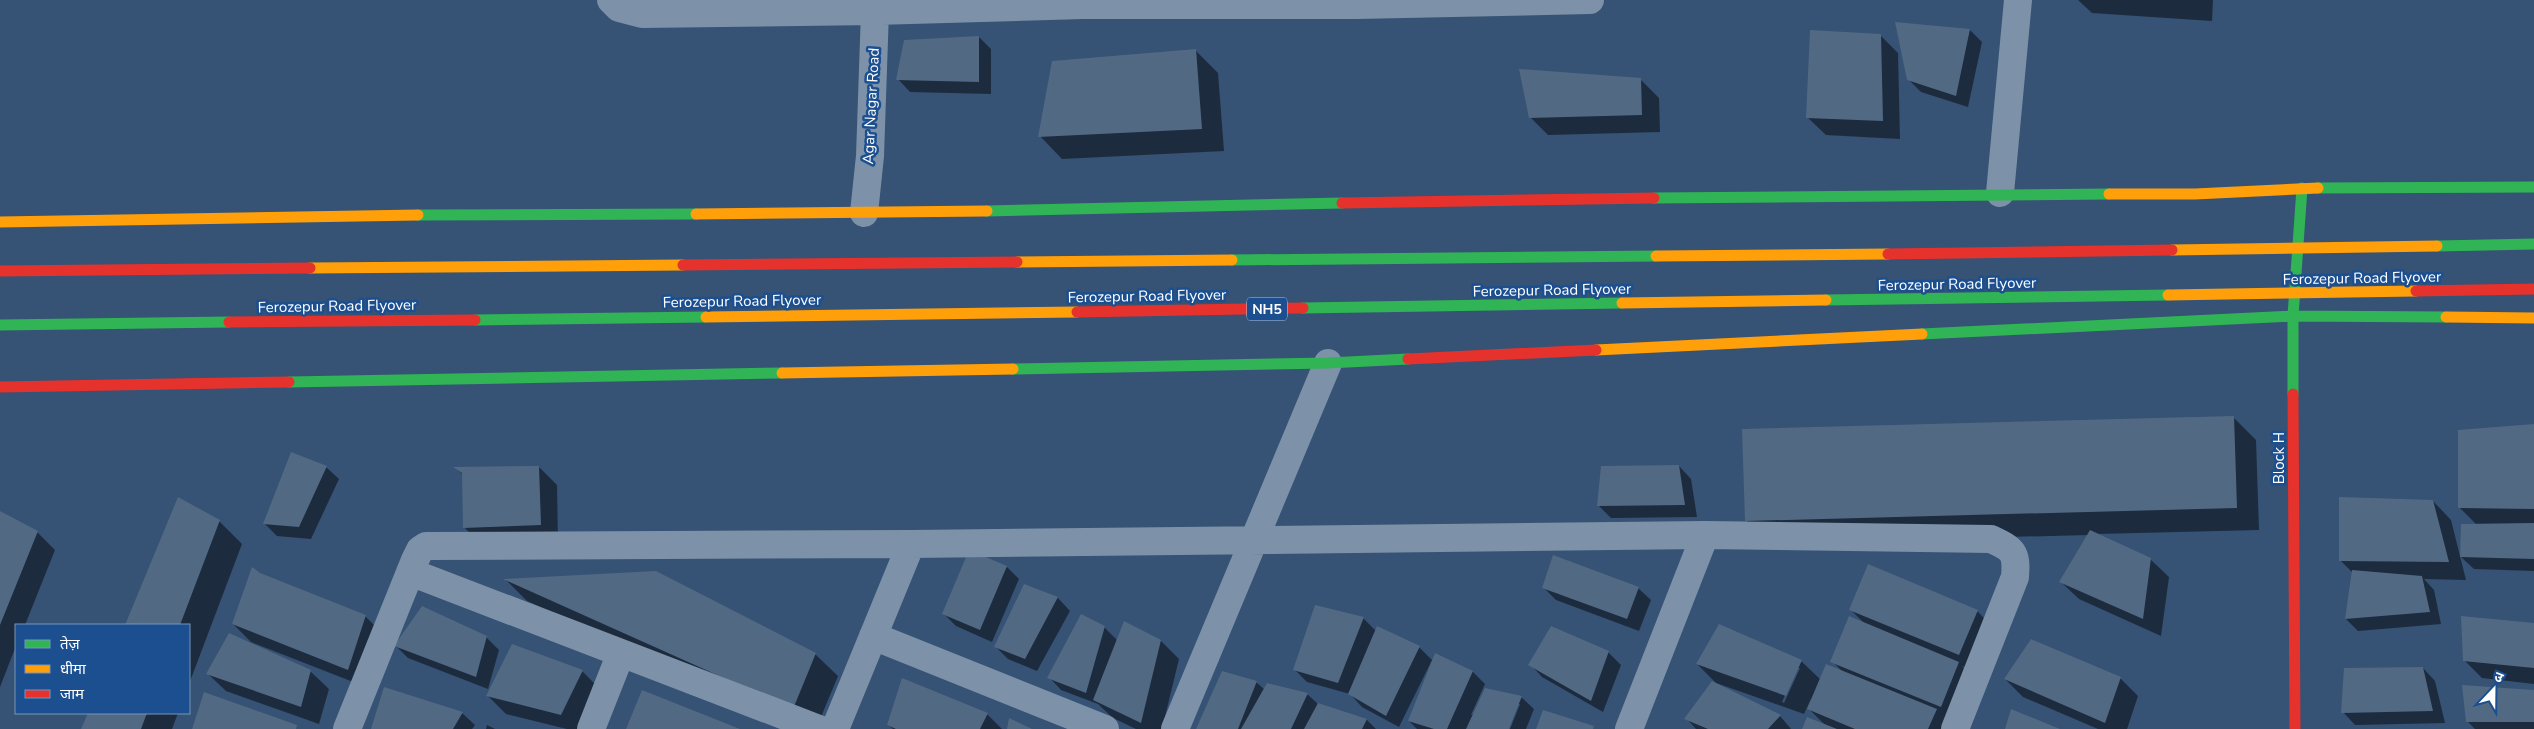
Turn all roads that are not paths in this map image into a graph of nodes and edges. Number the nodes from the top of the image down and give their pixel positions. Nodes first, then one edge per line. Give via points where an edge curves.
1 (612, 0) edge
2 (1590, 0) edge
3 (2018, 0) edge
4 (1083, 2) edge
5 (1357, 3) edge
6 (877, 6) edge
7 (2302, 188) junction
8 (2534, 188) edge
9 (2000, 193) junction
10 (864, 213) junction
11 (0, 222) edge
12 (2534, 244) edge
13 (0, 271) edge
14 (2534, 289) edge
15 (2293, 316) junction
16 (2534, 318) edge
17 (0, 325) edge
18 (1328, 363) junction
19 (0, 387) edge
20 (1705, 535) junction
21 (1253, 541) junction
22 (910, 544) junction
23 (410, 572) junction
24 (873, 636) junction
25 (621, 653) junction
26 (347, 729) edge
27 (591, 729) edge
28 (819, 729) edge
29 (835, 729) edge
30 (1105, 729) edge
31 (1175, 729) edge
32 (1629, 729) edge
33 (1955, 729) edge
34 (2295, 729) edge

1 - 6 street via 619,8 642,14
2 - 5 street
3 - 9 street
4 - 5 street
4 - 6 street
6 - 10 street, Agar Nagar Road
7 - 8 main road
7 - 9 main road via 2195,194
7 - 15 main road, Block H
9 - 10 main road
10 - 11 main road via 367,215
12 - 13 main road, Ferozepur Road Flyover via 1988,254
14 - 17 main road, Ferozepur Road Flyover / NH5
15 - 16 main road
15 - 18 main road
15 - 34 main road, Block H
18 - 19 main road
18 - 21 street
20 - 21 street
20 - 32 street
20 - 33 street via 1991,539 2010,548 2016,560 2015,577
21 - 22 street
21 - 31 street
22 - 23 street via 426,546 420,550
22 - 24 street
23 - 25 street
23 - 26 street
24 - 29 street
24 - 30 street
25 - 27 street
25 - 28 street

